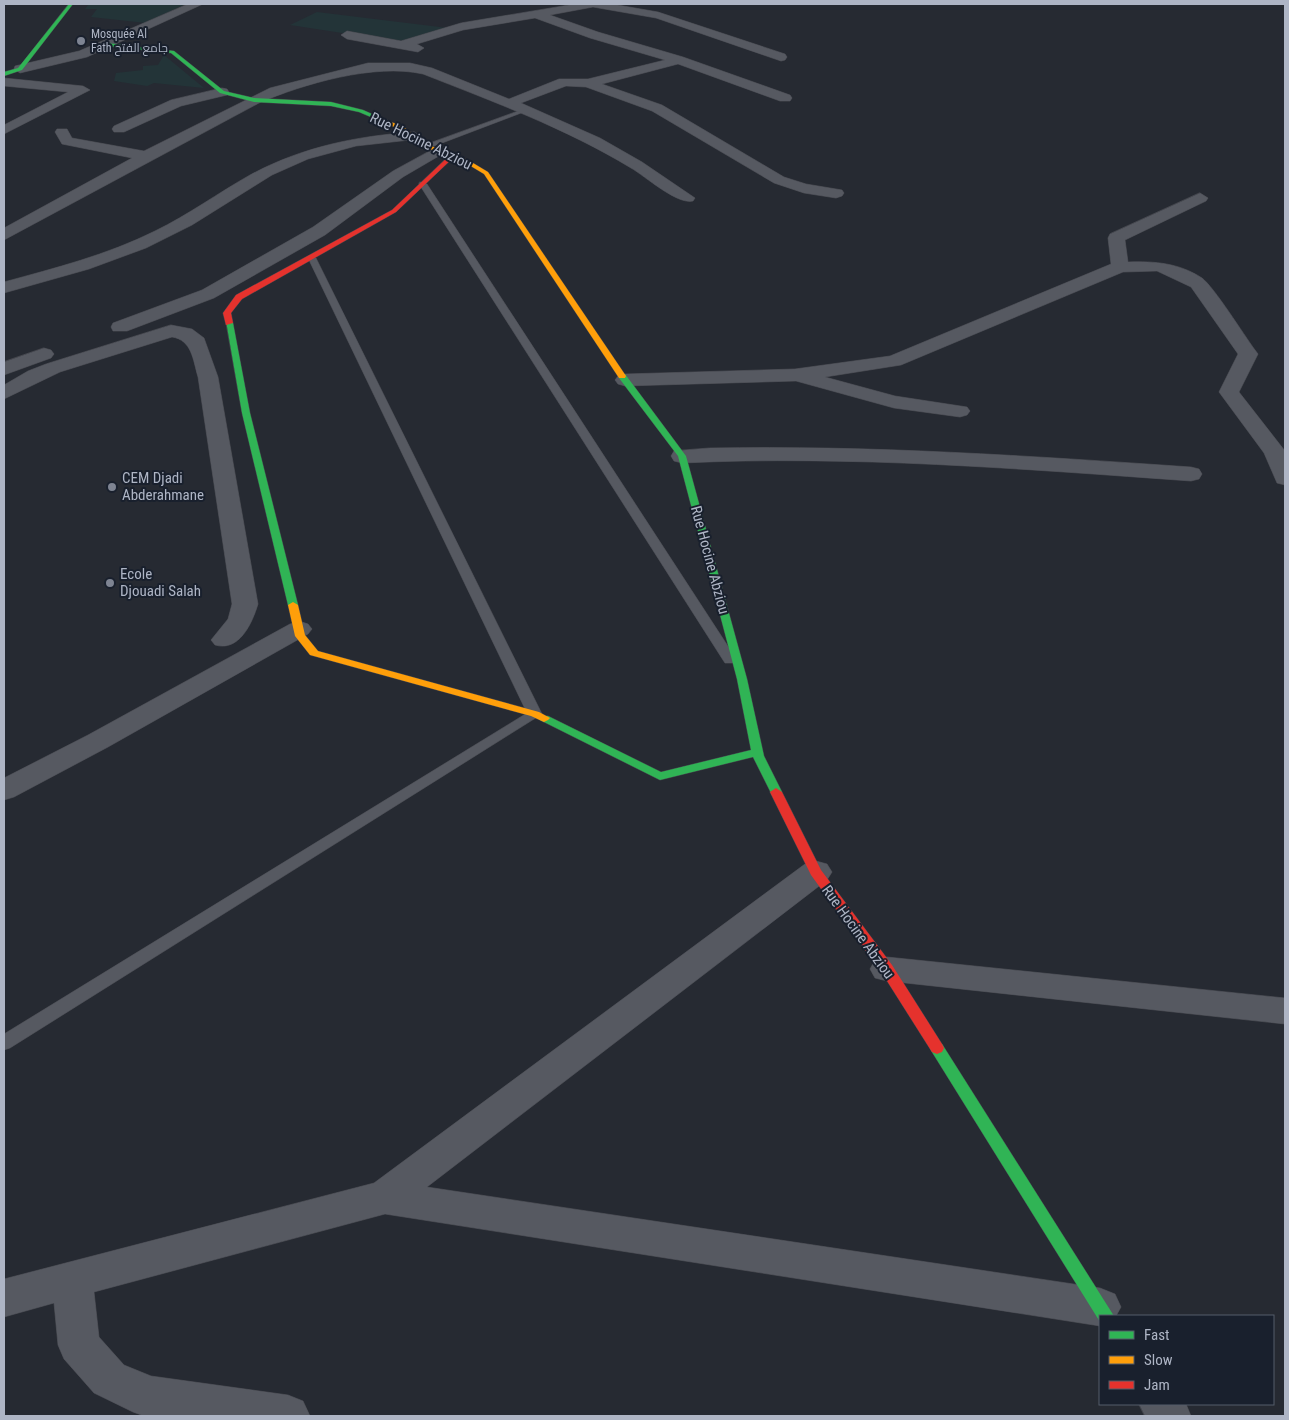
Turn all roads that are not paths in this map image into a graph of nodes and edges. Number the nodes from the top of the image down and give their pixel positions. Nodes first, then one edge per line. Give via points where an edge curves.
1 (71, 4) edge
2 (197, 4) edge
3 (586, 4) edge
4 (534, 13) junction
5 (715, 34) junction
6 (347, 36) dead end
7 (696, 39) dead end
8 (677, 44) dead end
9 (107, 45) junction
10 (401, 45) junction
11 (648, 50) junction
12 (781, 57) dead end
13 (679, 60) junction
14 (410, 66) junction
15 (20, 69) junction
16 (4, 74) edge
17 (4, 82) edge
18 (588, 83) junction
19 (222, 92) junction
20 (785, 98) dead end
21 (254, 100) junction
22 (508, 104) junction
23 (526, 110) junction
24 (4, 130) edge
25 (119, 130) dead end
26 (62, 132) dead end
27 (433, 147) junction
28 (146, 156) junction
29 (423, 184) junction
30 (836, 193) dead end
31 (687, 198) dead end
32 (1200, 198) dead end
33 (4, 235) edge
34 (312, 258) junction
35 (1120, 267) junction
36 (4, 288) edge
37 (105, 332) dead end
38 (70, 345) dead end
39 (795, 375) junction
40 (625, 380) junction
41 (7, 382) edge
42 (960, 411) dead end
43 (682, 456) junction
44 (1191, 474) dead end
45 (1285, 478) edge
46 (299, 629) junction
47 (224, 640) dead end
48 (742, 679) junction
49 (535, 714) junction
50 (757, 752) junction
51 (4, 790) edge
52 (816, 872) junction
53 (887, 969) junction
54 (1285, 1011) edge
55 (4, 1044) edge
56 (385, 1196) junction
57 (72, 1281) junction
58 (4, 1298) edge
59 (1103, 1311) edge
60 (288, 1416) edge

1 - 15 street
2 - 9 street
3 - 4 street
3 - 5 street via 658,15
4 - 10 street via 454,29
4 - 11 street
5 - 7 street
5 - 12 street
6 - 10 street
8 - 11 street
9 - 15 street
9 - 19 street, Rue Hocine Abziou via 172,52
10 - 14 street via 431,53
11 - 13 street
13 - 18 street
13 - 20 street
14 - 21 street via 363,68 288,87
14 - 22 street
15 - 16 street
17 - 24 street via 83,90
18 - 22 street via 564,82
18 - 30 street via 657,108 779,180
19 - 21 street, Rue Hocine Abziou
19 - 25 street via 176,103
21 - 27 street, Rue Hocine Abziou via 331,104 361,111 403,128
21 - 28 street
22 - 23 street
23 - 27 lane
23 - 31 street via 595,141
26 - 28 street via 67,140 85,146
27 - 29 street
27 - 36 street via 357,140 310,153 267,171 160,235 94,261
27 - 37 street via 319,231 208,294
27 - 40 street, Rue Hocine Abziou via 486,174
28 - 33 street
29 - 34 street via 394,211
29 - 48 lane
32 - 35 street via 1116,238
34 - 46 street via 239,297 227,313 246,413
34 - 49 lane
35 - 39 street via 894,360
35 - 45 street via 1157,266 1197,283 1248,354 1229,392 1275,452
38 - 41 street
39 - 40 street
39 - 42 street via 894,402
40 - 43 street, Rue Hocine Abziou
41 - 47 street via 171,331 185,333 197,342 208,377 245,604 240,620
43 - 44 street via 742,453 1014,461
43 - 48 street, Rue Hocine Abziou
46 - 49 street via 300,636 314,653
46 - 51 street
48 - 50 street, Rue Hocine Abziou
49 - 50 street via 660,776
49 - 55 lane
50 - 52 street, Rue Hocine Abziou
52 - 53 street, Rue Hocine Abziou
52 - 56 street
53 - 54 street
53 - 59 street, Rue Hocine Abziou
56 - 57 street
56 - 59 street
57 - 58 street
57 - 60 street via 78,1345 109,1379 148,1397

